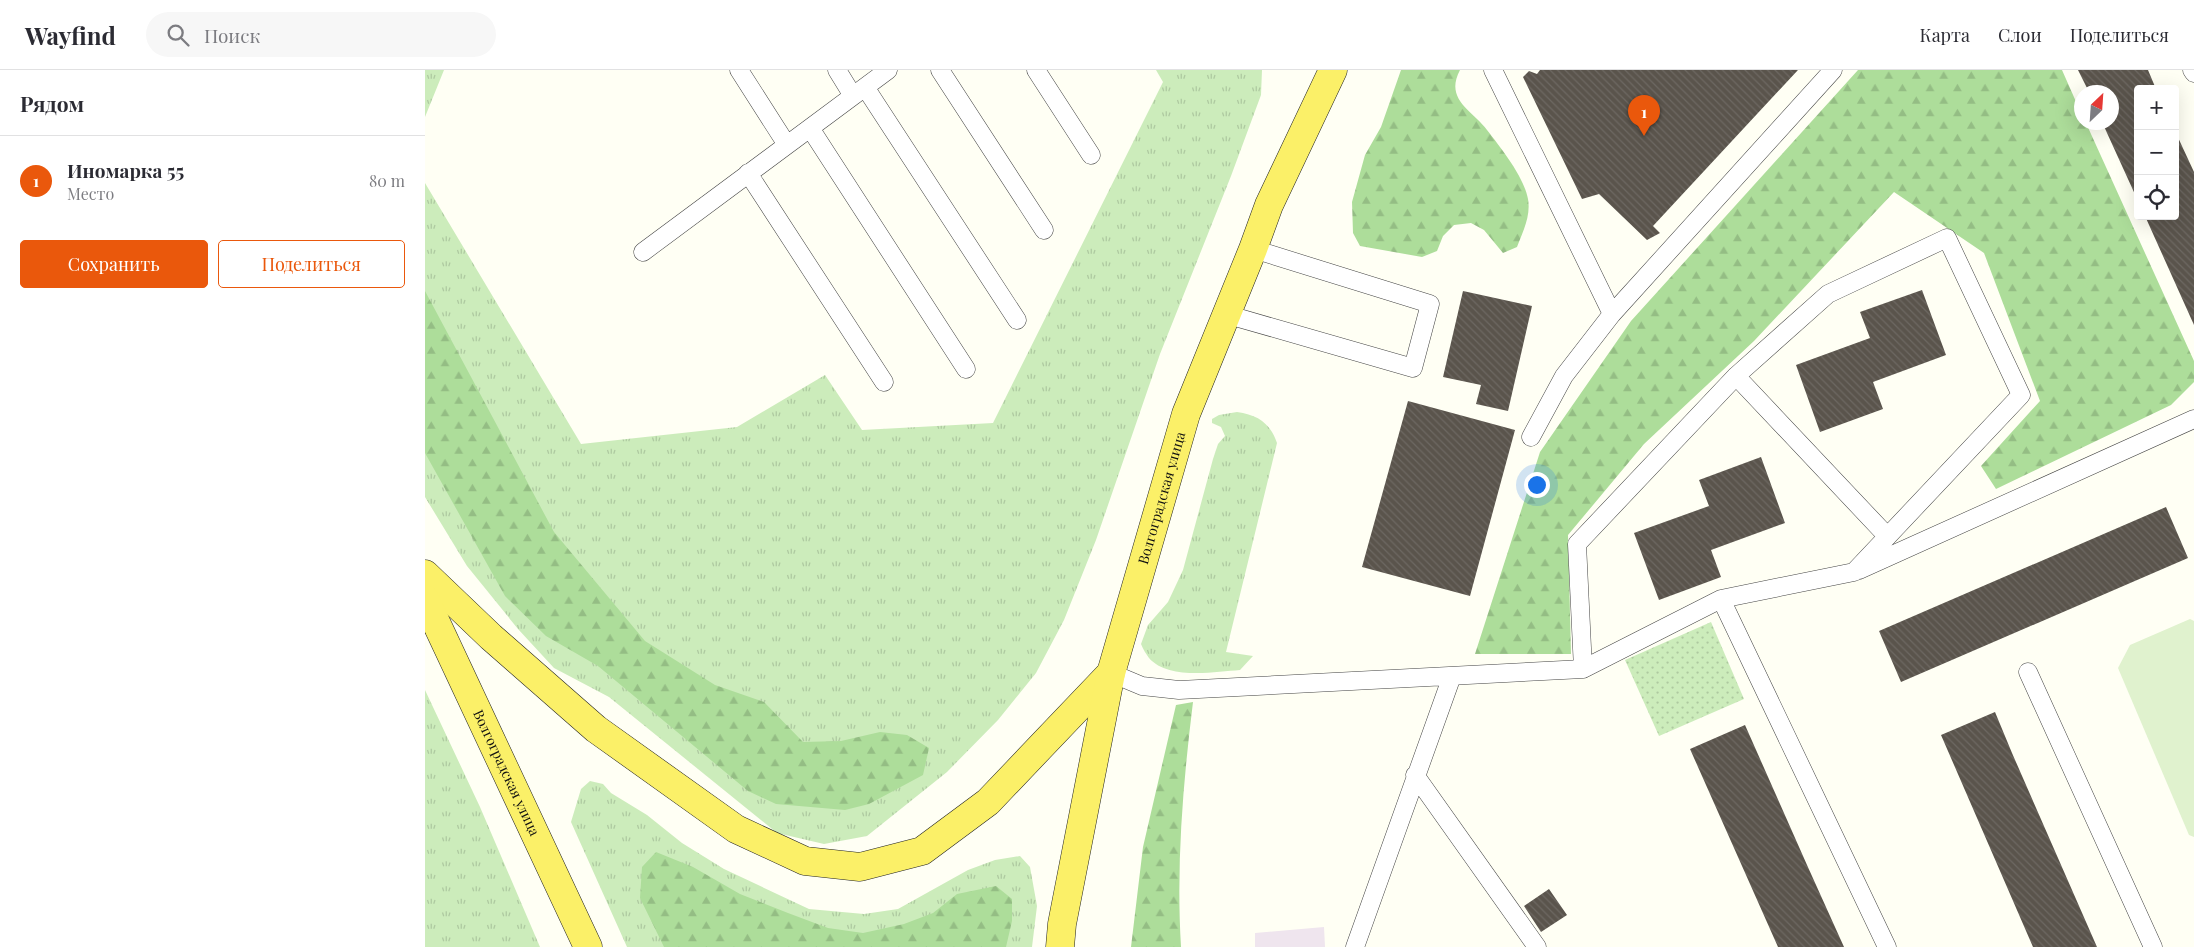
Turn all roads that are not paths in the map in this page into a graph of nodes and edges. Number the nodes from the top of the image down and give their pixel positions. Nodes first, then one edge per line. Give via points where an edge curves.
1 (739, 70) edge
2 (837, 70) edge
3 (888, 70) edge
4 (940, 70) edge
5 (1036, 70) edge
6 (1333, 70) edge
7 (1493, 70) edge
8 (1833, 70) edge
9 (859, 91) junction
10 (810, 128) junction
11 (787, 145) junction
12 (1091, 155) dead end
13 (748, 173) junction
14 (1044, 230) dead end
15 (1253, 249) junction
16 (643, 252) dead end
17 (1225, 314) junction
18 (1612, 314) junction
19 (1017, 320) dead end
20 (966, 369) dead end
21 (1736, 376) junction
22 (884, 382) dead end
23 (2194, 419) edge
24 (1531, 437) dead end
25 (1887, 536) junction
26 (1854, 572) junction
27 (425, 574) edge
28 (425, 599) edge
29 (1721, 599) junction
30 (1583, 669) junction
31 (2027, 672) dead end
32 (1111, 673) junction
33 (1452, 676) junction
34 (1415, 775) junction
35 (588, 947) edge
36 (1060, 947) edge
37 (1355, 947) edge
38 (1537, 947) edge
39 (1887, 947) edge
40 (2153, 947) edge

1 - 11 lane
2 - 9 lane
3 - 9 lane
4 - 14 lane
5 - 12 lane
6 - 15 main road, Волгоградская улица via 1269,205
7 - 18 lane
8 - 18 lane
9 - 10 lane
9 - 19 lane
10 - 11 lane
10 - 20 lane
11 - 13 lane
13 - 16 lane
13 - 22 lane
15 - 17 main road, Волгоградская улица
15 - 17 lane via 1430,304 1413,368
17 - 32 main road, Волгоградская улица via 1186,414
18 - 24 lane via 1564,376
21 - 25 lane
21 - 25 lane via 1828,294 1947,238 2021,396
21 - 30 lane via 1577,544
23 - 26 lane
25 - 26 lane
26 - 29 lane
27 - 32 main road via 596,729 736,829 805,861 860,867 922,850 988,802
28 - 35 main road, Волгоградская улица
29 - 30 lane
29 - 39 lane
30 - 33 lane
31 - 40 lane
32 - 33 lane via 1142,686 1179,690
32 - 36 main road, Волгоградская улица
33 - 34 lane
34 - 37 lane
34 - 38 lane

